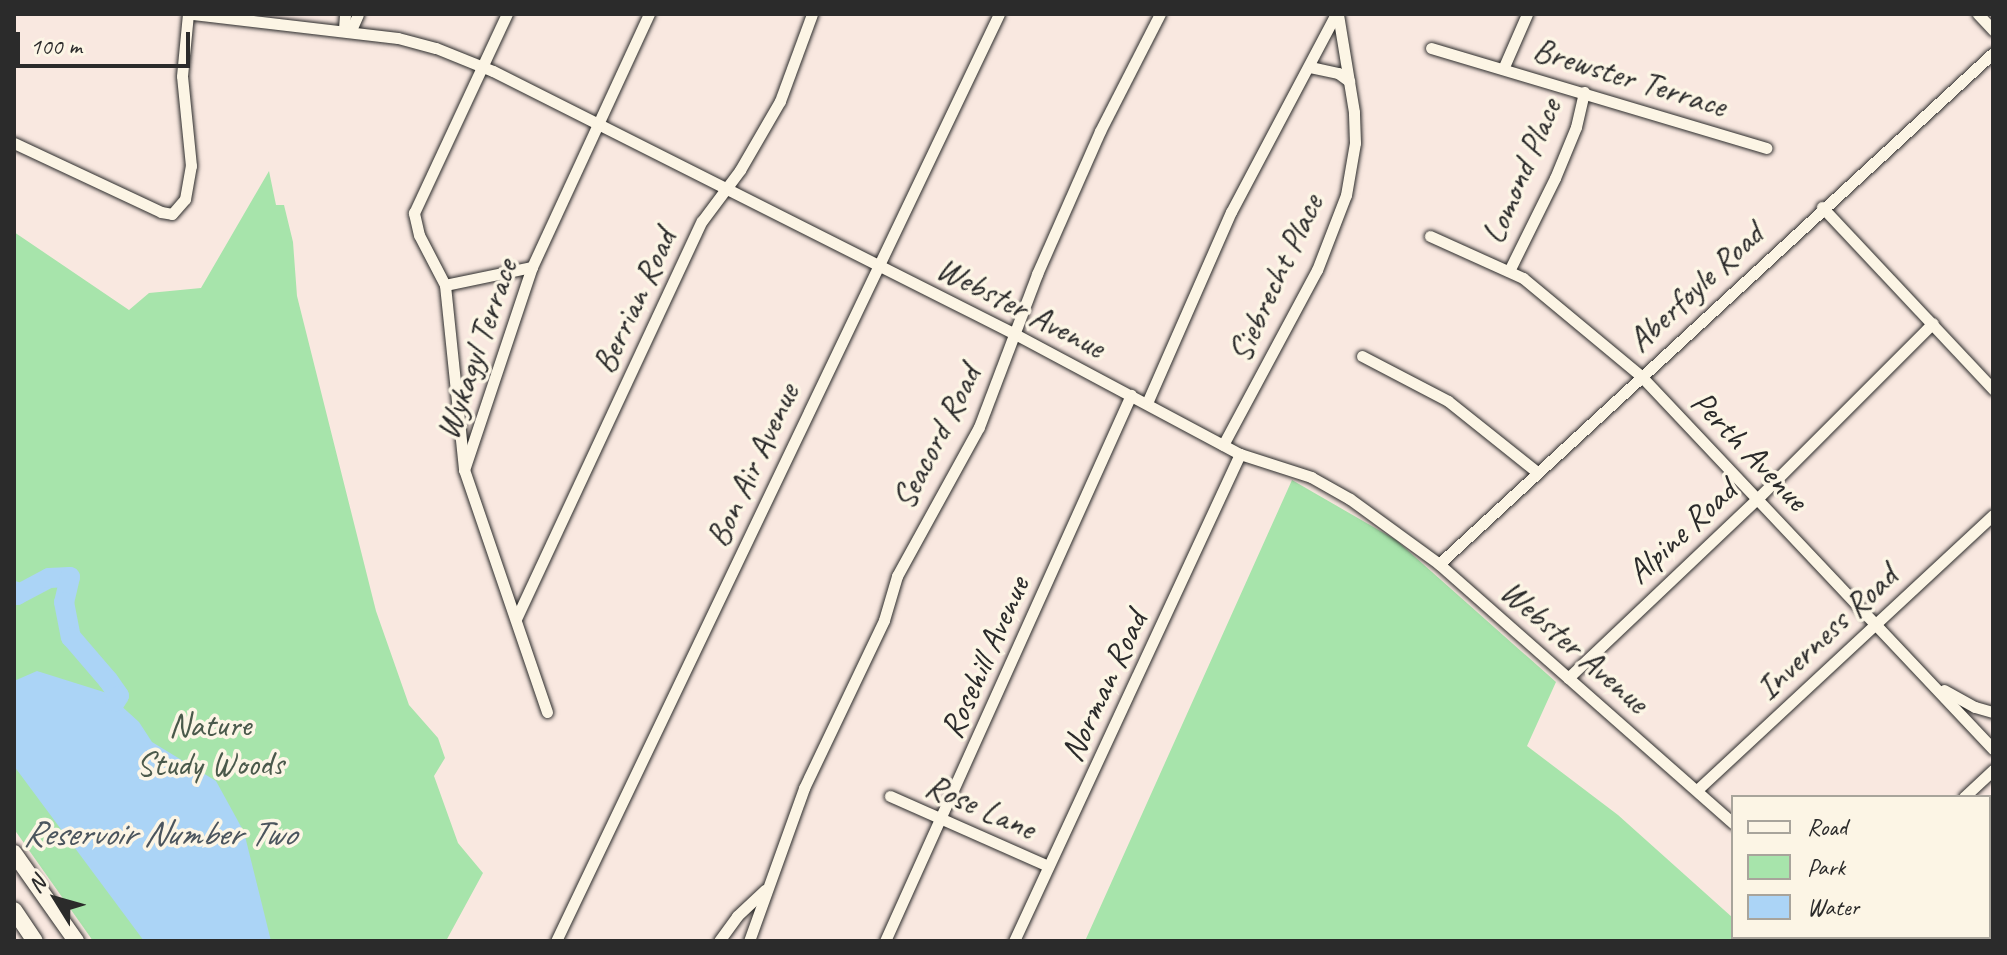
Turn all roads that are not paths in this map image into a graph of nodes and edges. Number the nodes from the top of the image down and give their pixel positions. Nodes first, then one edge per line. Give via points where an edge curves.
1 (190, 14) edge
2 (345, 14) edge
3 (358, 14) edge
4 (507, 14) edge
5 (649, 14) edge
6 (812, 14) edge
7 (999, 14) edge
8 (1160, 14) edge
9 (1337, 14) edge
10 (1527, 14) edge
11 (1978, 14) edge
12 (348, 30) junction
13 (1993, 30) edge
14 (1431, 48) dead end
15 (1993, 53) edge
16 (483, 67) junction
17 (1310, 67) junction
18 (1503, 69) junction
19 (1349, 81) junction
20 (1584, 92) junction
21 (598, 125) junction
22 (14, 143) edge
23 (1766, 148) dead end
24 (725, 190) junction
25 (1822, 207) junction
26 (1430, 236) dead end
27 (879, 266) junction
28 (532, 267) junction
29 (1509, 271) junction
30 (445, 285) junction
31 (1933, 323) junction
32 (1015, 334) junction
33 (1362, 356) dead end
34 (1641, 376) junction
35 (1993, 389) edge
36 (1131, 395) junction
37 (1147, 403) junction
38 (1223, 445) junction
39 (1240, 454) junction
40 (464, 470) junction
41 (1537, 472) junction
42 (1758, 498) junction
43 (1993, 515) edge
44 (1439, 564) junction
45 (516, 619) junction
46 (1877, 624) junction
47 (1919, 669) junction
48 (1568, 678) junction
49 (547, 712) dead end
50 (1993, 712) edge
51 (1993, 749) edge
52 (1993, 770) edge
53 (1697, 790) junction
54 (1966, 795) edge
55 (890, 796) dead end
56 (941, 818) junction
57 (1731, 821) edge
58 (14, 853) edge
59 (1048, 866) junction
60 (768, 887) junction
61 (14, 910) edge
62 (35, 941) edge
63 (76, 941) edge
64 (556, 941) edge
65 (719, 941) edge
66 (749, 941) edge
67 (885, 941) edge
68 (1014, 941) edge

1 - 12 street, Webster Avenue
1 - 22 street via 182,76 191,166 185,199 172,214
2 - 12 street
3 - 12 street
4 - 16 street
5 - 21 street, Wykagyl Terrace
6 - 24 street, Berrian Road via 780,101
7 - 27 street, Bon Air Avenue
8 - 32 street, Seacord Road via 1100,131
9 - 17 street
9 - 19 street, Siebrecht Place
10 - 18 street
11 - 13 street
12 - 16 street, Webster Avenue via 436,48
14 - 18 street, Brewster Terrace
15 - 25 street, Aberfoyle Road
16 - 21 street, Webster Avenue
16 - 30 street via 414,213 419,235
17 - 19 street
17 - 37 street via 1231,212
18 - 20 street, Brewster Terrace
19 - 38 street, Siebrecht Place via 1355,143 1346,195 1317,270
20 - 23 street, Brewster Terrace
20 - 29 street, Lomond Place via 1555,178
21 - 24 street, Webster Avenue
21 - 28 street, Wykagyl Terrace
24 - 27 street, Webster Avenue
24 - 45 street, Berrian Road via 702,221
25 - 31 street
25 - 34 street, Aberfoyle Road
26 - 29 street, Perth Avenue
27 - 32 street, Webster Avenue
27 - 64 street, Bon Air Avenue
28 - 30 street
28 - 40 street, Wykagyl Terrace
29 - 34 street, Perth Avenue via 1569,313
30 - 40 street
31 - 35 street
31 - 42 street, Alpine Road
32 - 36 street, Webster Avenue
32 - 60 street, Seacord Road via 979,427 897,576 884,620 804,788
33 - 41 street via 1448,401
34 - 41 street, Aberfoyle Road
34 - 42 street, Perth Avenue
36 - 37 street, Webster Avenue
36 - 56 street, Rosehill Avenue
37 - 38 street, Webster Avenue
38 - 39 street, Webster Avenue
39 - 44 street, Webster Avenue via 1311,477
39 - 59 street, Norman Road
40 - 45 street, Wykagyl Terrace
41 - 44 street, Aberfoyle Road
42 - 46 street, Perth Avenue
42 - 48 street, Alpine Road
43 - 46 street, Inverness Road
44 - 48 street, Webster Avenue
45 - 49 street, Wykagyl Terrace
46 - 47 street, Perth Avenue
46 - 53 street, Inverness Road
47 - 50 street via 1953,696
47 - 51 street, Perth Avenue
48 - 53 street, Webster Avenue
52 - 54 street
53 - 57 street, Webster Avenue
55 - 56 street, Rose Lane
56 - 59 street, Rose Lane
56 - 67 street, Rosehill Avenue
58 - 63 highway
59 - 68 street, Norman Road
60 - 65 street, Seacord Road
60 - 66 street, Seacord Road
61 - 62 highway

